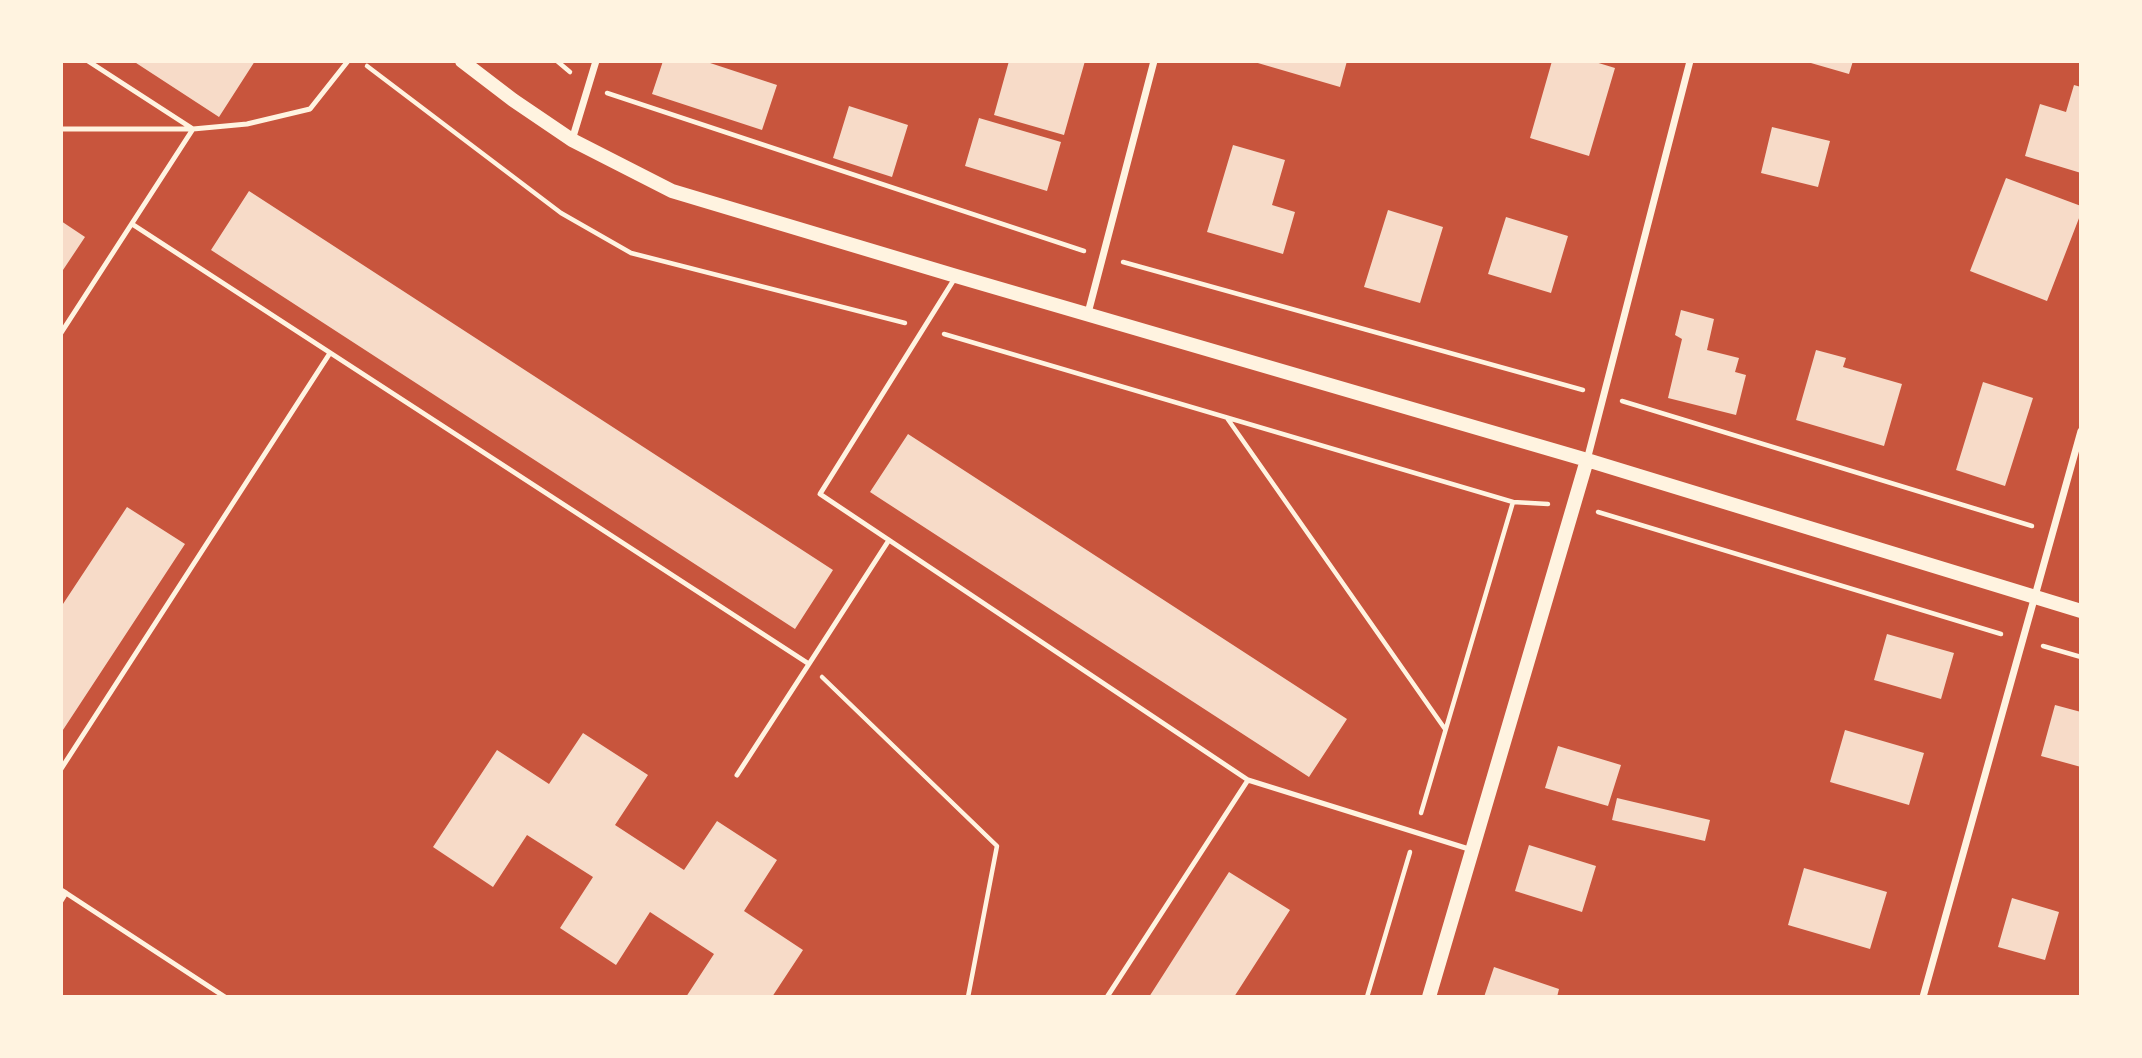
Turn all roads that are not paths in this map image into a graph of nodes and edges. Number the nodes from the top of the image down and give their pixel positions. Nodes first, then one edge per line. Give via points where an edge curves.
1 (88, 61) edge
2 (348, 61) edge
3 (462, 61) edge
4 (596, 61) edge
5 (1154, 61) edge
6 (1690, 61) edge
7 (61, 129) edge
8 (193, 129) junction
9 (572, 140) junction
10 (132, 224) junction
11 (956, 276) junction
12 (1088, 313) junction
13 (61, 333) edge
14 (330, 353) junction
15 (2081, 431) edge
16 (1587, 460) junction
17 (889, 540) junction
18 (2034, 597) junction
19 (2081, 611) edge
20 (809, 664) junction
21 (61, 769) edge
22 (737, 775) dead end
23 (1248, 780) junction
24 (1472, 850) junction
25 (64, 892) edge
26 (61, 901) edge
27 (225, 997) edge
28 (1107, 997) edge
29 (1429, 997) edge
30 (1923, 997) edge

1 - 8 lane
2 - 8 lane via 310,109 247,124
3 - 9 main road
4 - 9 street
5 - 12 street
6 - 16 street
7 - 8 lane
8 - 10 lane
9 - 11 main road via 672,191
10 - 13 lane
10 - 14 lane
11 - 12 main road
11 - 17 lane via 820,494
12 - 16 main road
14 - 20 lane
14 - 21 lane
15 - 18 street
16 - 18 main road
16 - 24 main road
17 - 20 lane
17 - 23 lane
18 - 19 main road
18 - 30 street
20 - 22 lane
23 - 24 lane
23 - 28 lane
24 - 29 main road
25 - 26 lane
25 - 27 lane

